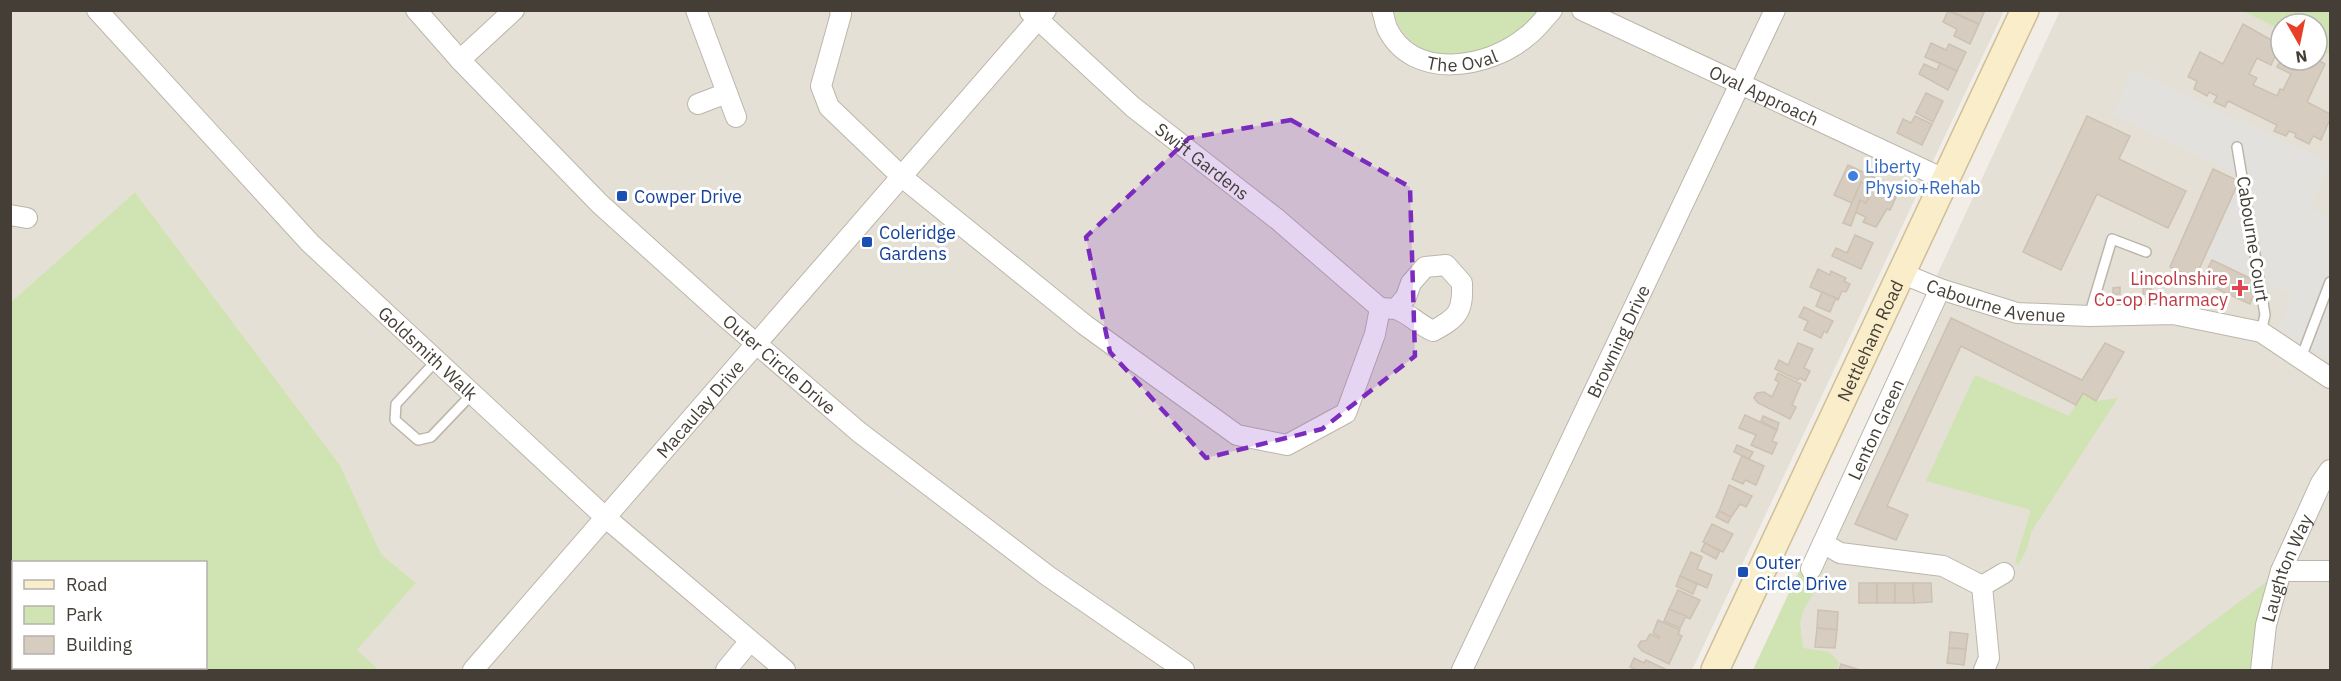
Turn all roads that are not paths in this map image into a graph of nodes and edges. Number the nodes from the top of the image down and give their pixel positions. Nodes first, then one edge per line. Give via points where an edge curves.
1 (97, 10) edge
2 (416, 10) edge
3 (514, 10) edge
4 (696, 10) edge
5 (840, 10) edge
6 (1382, 10) edge
7 (1552, 10) edge
8 (1582, 10) edge
9 (1775, 10) edge
10 (2025, 10) edge
11 (1037, 14) edge
12 (460, 60) junction
13 (1741, 84) junction
14 (727, 93) junction
15 (698, 104) dead end
16 (736, 117) dead end
17 (2237, 147) dead end
18 (902, 177) junction
19 (1946, 180) junction
20 (2146, 252) dead end
21 (1901, 273) junction
22 (2331, 282) edge
23 (1940, 290) junction
24 (2089, 316) junction
25 (2261, 332) junction
26 (757, 345) junction
27 (2301, 358) junction
28 (436, 361) junction
29 (2331, 378) edge
30 (472, 394) junction
31 (2331, 470) edge
32 (605, 517) junction
33 (1823, 543) junction
34 (1811, 569) dead end
35 (2281, 571) junction
36 (2331, 571) edge
37 (2004, 573) dead end
38 (1982, 586) junction
39 (750, 641) junction
40 (473, 670) edge
41 (726, 670) edge
42 (785, 670) edge
43 (1184, 670) edge
44 (1462, 670) edge
45 (1715, 670) edge
46 (1984, 670) edge
47 (2261, 670) edge

1 - 28 street, Goldsmith Walk via 310,243
2 - 12 street, Outer Circle Drive
3 - 12 street
4 - 14 street
5 - 18 street via 821,86 829,107
6 - 7 street, The Oval via 1388,30 1414,56 1432,64 1461,66 1493,57 1526,38
8 - 13 street, Oval Approach
9 - 13 street, Browning Drive
10 - 19 main road, Nettleham Road
11 - 18 street, Macaulay Drive
11 - 18 street, Swift Gardens via 1133,106 1388,309 1346,413 1287,445 1237,435 1085,325
12 - 26 street, Outer Circle Drive via 600,204
13 - 19 street, Oval Approach
13 - 44 street, Browning Drive
14 - 15 street
14 - 16 street
17 - 25 lane, Cabourne Court via 2265,315
18 - 26 street, Macaulay Drive
19 - 21 main road, Nettleham Road
20 - 24 lane via 2112,239
21 - 23 street, Cabourne Avenue
21 - 45 main road, Nettleham Road
22 - 27 lane
23 - 24 street, Cabourne Avenue via 2017,313
23 - 33 street, Lenton Green
24 - 25 street, Cabourne Avenue via 2173,314
25 - 27 street, Cabourne Avenue
26 - 32 street, Macaulay Drive
26 - 43 street, Outer Circle Drive via 868,439 1048,576
27 - 29 street, Cabourne Avenue
28 - 30 street, Goldsmith Walk
28 - 30 lane via 396,404 395,420 418,440 431,437
30 - 32 street, Goldsmith Walk
31 - 35 street, Laughton Way via 2321,483
32 - 39 street, Goldsmith Walk
32 - 40 street, Macaulay Drive
33 - 34 street, Lenton Green
33 - 38 street via 1840,553 1943,566
35 - 36 street
35 - 47 street, Laughton Way via 2266,625
37 - 38 street
38 - 46 street via 1989,658
39 - 41 street
39 - 42 street, Goldsmith Walk

